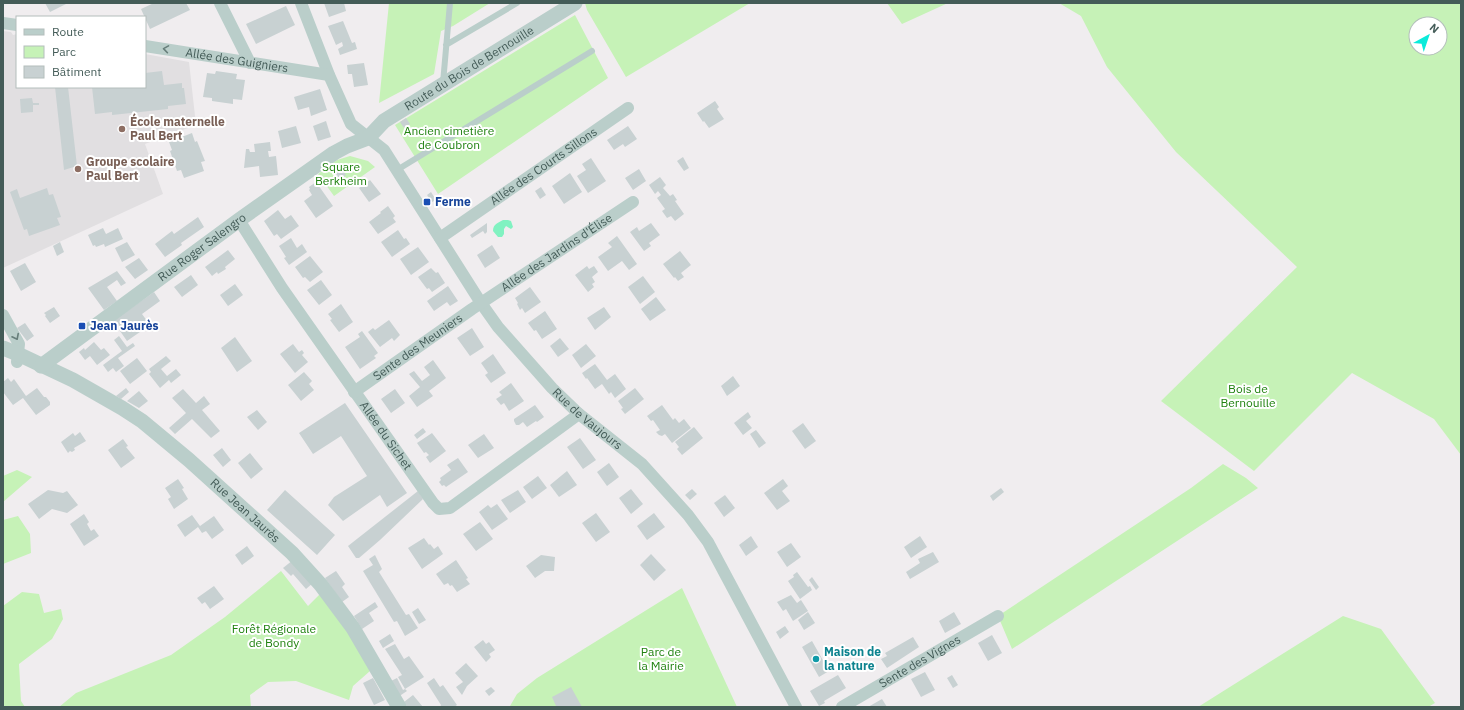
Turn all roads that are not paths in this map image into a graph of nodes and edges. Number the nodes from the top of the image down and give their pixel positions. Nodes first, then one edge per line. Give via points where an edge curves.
1 (220, 3) edge
2 (301, 3) edge
3 (450, 3) edge
4 (516, 3) edge
5 (565, 6) edge
6 (3, 23) edge
7 (16, 25) edge
8 (446, 45) junction
9 (146, 46) edge
10 (592, 51) dead end
11 (250, 63) junction
12 (329, 75) junction
13 (443, 84) junction
14 (628, 108) dead end
15 (368, 138) junction
16 (397, 170) junction
17 (632, 202) dead end
18 (239, 220) junction
19 (440, 238) junction
20 (481, 303) junction
21 (3, 315) edge
22 (3, 348) edge
23 (13, 357) edge
24 (41, 366) junction
25 (354, 392) junction
26 (579, 414) junction
27 (998, 616) dead end
28 (399, 707) edge
29 (796, 707) edge
30 (842, 707) edge

1 - 11 street
2 - 12 street, Rue de Vaujours
3 - 8 lane
4 - 8 lane
5 - 13 street, Route du Bois de Bernouille
6 - 7 street
8 - 13 lane
11 -> 9 street, Allée des Guigniers
10 - 16 lane
11 - 12 street, Allée des Guigniers
12 - 15 street, Rue de Vaujours via 351,124
13 - 15 street, Route du Bois de Bernouille via 384,121
14 - 19 street, Allée des Courts Sillons
15 - 16 street, Rue de Vaujours via 384,150
15 - 18 street, Rue Roger Salengro via 334,153
16 - 19 street, Rue de Vaujours
17 - 20 street, Allée des Jardins d'Élise
18 - 24 street, Rue Roger Salengro
18 - 25 street, Allée du Sichet via 282,288
19 - 20 street, Rue de Vaujours
20 - 25 street, Sente des Meuniers
20 - 26 street, Rue de Vaujours via 498,327
21 -> 23 street via 19,344
22 - 23 street, Rue Jean Jaurès
23 - 24 street, Rue Jean Jaurès
24 - 28 street, Rue Jean Jaurès via 73,380 142,421 292,553 321,585 353,628
25 - 26 street, Allée du Sichet via 439,509 450,508
26 - 29 street, Rue de Vaujours via 642,464 688,515 708,542
27 - 30 street, Sente des Vignes

